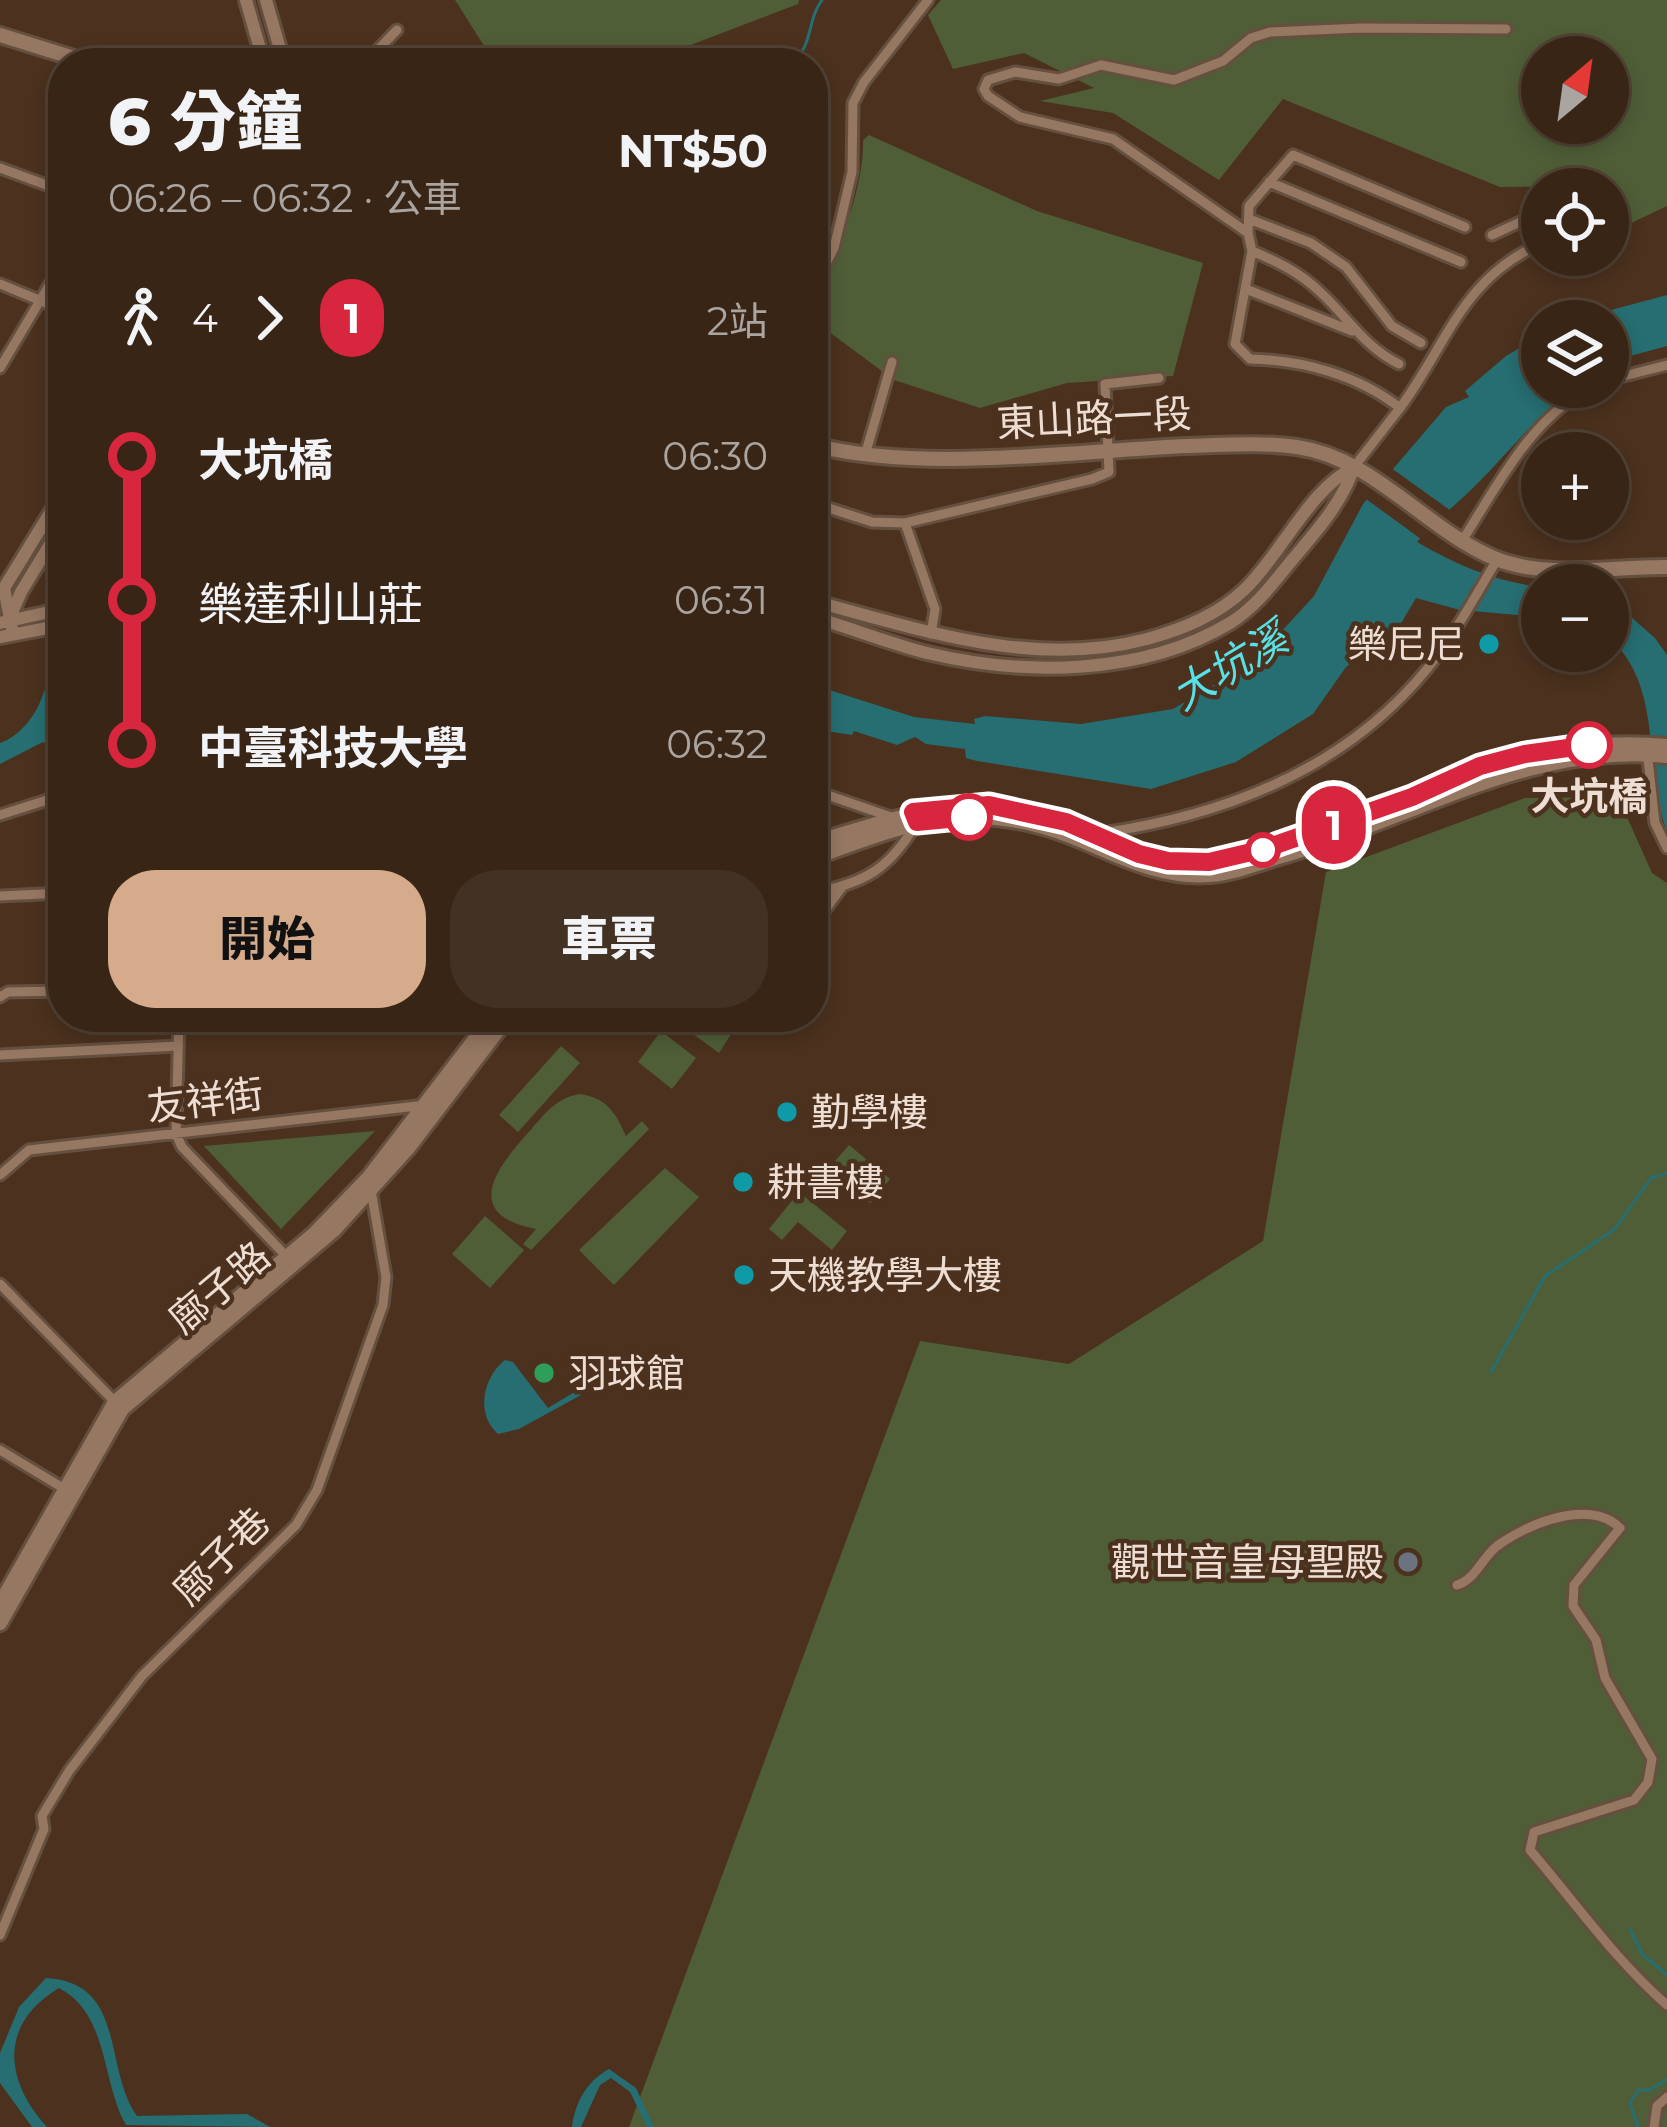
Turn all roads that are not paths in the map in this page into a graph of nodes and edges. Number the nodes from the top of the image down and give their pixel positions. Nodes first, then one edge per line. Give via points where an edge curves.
1 (246, 0) edge
2 (266, 0) edge
3 (928, 0) edge
4 (1507, 29) dead end
5 (397, 30) dead end
6 (0, 35) edge
7 (260, 48) edge
8 (280, 48) edge
9 (380, 48) edge
10 (48, 50) edge
11 (0, 168) edge
12 (1269, 182) junction
13 (48, 186) edge
14 (1249, 219) junction
15 (1521, 222) edge
16 (1465, 227) dead end
17 (1248, 232) junction
18 (1492, 235) dead end
19 (1252, 251) junction
20 (1521, 254) edge
21 (828, 260) edge
22 (1461, 262) dead end
23 (0, 284) edge
24 (1246, 289) junction
25 (48, 290) edge
26 (42, 301) junction
27 (48, 304) edge
28 (1353, 332) junction
29 (1421, 343) dead end
30 (892, 362) dead end
31 (1399, 364) dead end
32 (1667, 365) edge
33 (0, 368) edge
34 (1629, 375) edge
35 (1159, 378) dead end
36 (1400, 408) junction
37 (1562, 408) edge
38 (828, 448) edge
39 (1111, 449) junction
40 (866, 455) junction
41 (1354, 467) junction
42 (828, 508) edge
43 (48, 517) edge
44 (905, 523) junction
45 (1454, 537) junction
46 (48, 548) edge
47 (1494, 565) junction
48 (1667, 567) edge
49 (828, 605) edge
50 (48, 613) edge
51 (828, 621) edge
52 (4, 626) edge
53 (48, 626) edge
54 (931, 634) junction
55 (1667, 746) edge
56 (1649, 749) junction
57 (1667, 756) edge
58 (828, 796) edge
59 (48, 800) edge
60 (0, 814) edge
61 (915, 817) junction
62 (892, 822) junction
63 (1097, 834) junction
64 (828, 839) edge
65 (1667, 848) edge
66 (828, 851) edge
67 (842, 887) junction
68 (828, 889) edge
69 (48, 894) edge
70 (0, 896) edge
71 (828, 906) edge
72 (48, 991) edge
73 (0, 997) edge
74 (178, 1032) edge
75 (481, 1032) edge
76 (496, 1032) edge
77 (178, 1046) junction
78 (0, 1054) edge
79 (426, 1105) junction
80 (176, 1134) junction
81 (0, 1175) edge
82 (370, 1184) junction
83 (291, 1262) junction
84 (0, 1284) edge
85 (118, 1405) junction
86 (0, 1450) edge
87 (67, 1491) junction
88 (1457, 1585) dead end
89 (6, 1594) edge
90 (0, 1623) edge
91 (0, 1935) edge
92 (1667, 2005) edge
93 (1667, 2097) edge
94 (1654, 2127) edge

1 - 7 street
2 - 8 street
3 - 21 street via 853,103 852,172
4 - 17 street via 1270,32 1174,80 1101,65 1059,79 1015,72 988,80 983,89 1009,111 1113,139
5 - 9 street
6 - 10 main road
11 - 13 street
12 - 14 street
12 - 16 street via 1301,156
12 - 22 street
14 - 17 street
14 - 29 street via 1346,267 1392,326
15 - 18 street
17 - 19 street
19 - 24 street
19 - 28 street via 1294,269
20 - 36 street via 1459,309
23 - 26 street
24 - 28 street
24 - 36 street via 1234,344 1240,353 1299,361 1380,392
25 - 26 street
26 - 27 street
26 - 33 street
28 - 31 street
30 - 40 street
32 - 34 street
35 - 39 street via 1106,384
36 - 41 street
37 - 45 street
38 - 40 main road, 東山路一段
39 - 40 main road, 東山路一段
39 - 41 main road, 東山路一段 via 1280,445
39 - 44 street via 1109,472 1092,479
41 - 45 main road, 東山路一段
41 - 51 street via 1339,500 1257,601 1181,648 1117,663 1019,665 925,652
41 - 54 street via 1332,478 1244,590 1178,631 1066,650
42 - 44 street
43 - 52 street via 4,589
44 - 54 street via 935,609
45 - 47 main road, 東山路一段
46 - 52 street
47 - 48 main road, 東山路一段
47 - 63 street via 1427,669 1365,730 1246,800
49 - 54 street
50 - 52 street
52 - 53 street
55 - 56 main road
56 - 57 main road
56 - 61 main road via 1528,767 1207,876 1151,870 1004,819
56 - 63 main road via 1590,745 1525,754 1209,862 1139,854
56 - 65 street via 1655,824
58 - 62 street
59 - 60 street
61 - 62 main road
61 - 63 main road via 989,805
61 - 67 street via 900,852
62 - 64 main road
62 - 66 main road
67 - 68 street
67 - 71 street
69 - 70 street
72 - 73 street
74 - 77 street
75 - 79 main road, 廍子路
76 - 82 main road, 廍子路
77 - 78 street
77 - 80 street
79 - 80 street, 友祥街
79 - 82 main road, 廍子路
80 - 81 street, 友祥街 via 29,1150
80 - 83 street
82 - 83 main road, 廍子路
82 - 91 street, 廍子巷 via 383,1305 316,1490 296,1525 142,1676 69,1771 41,1816 44,1829
83 - 85 main road, 廍子路
84 - 85 street
85 - 87 main road, 廍子路
86 - 87 street
87 - 89 main road, 廍子路
88 - 92 street via 1499,1545 1557,1517 1593,1513 1620,1528 1574,1585 1573,1606 1652,1760 1648,1782 1634,1800 1534,1832 1529,1842 1629,1970
89 - 90 main road, 廍子路
93 - 94 street

